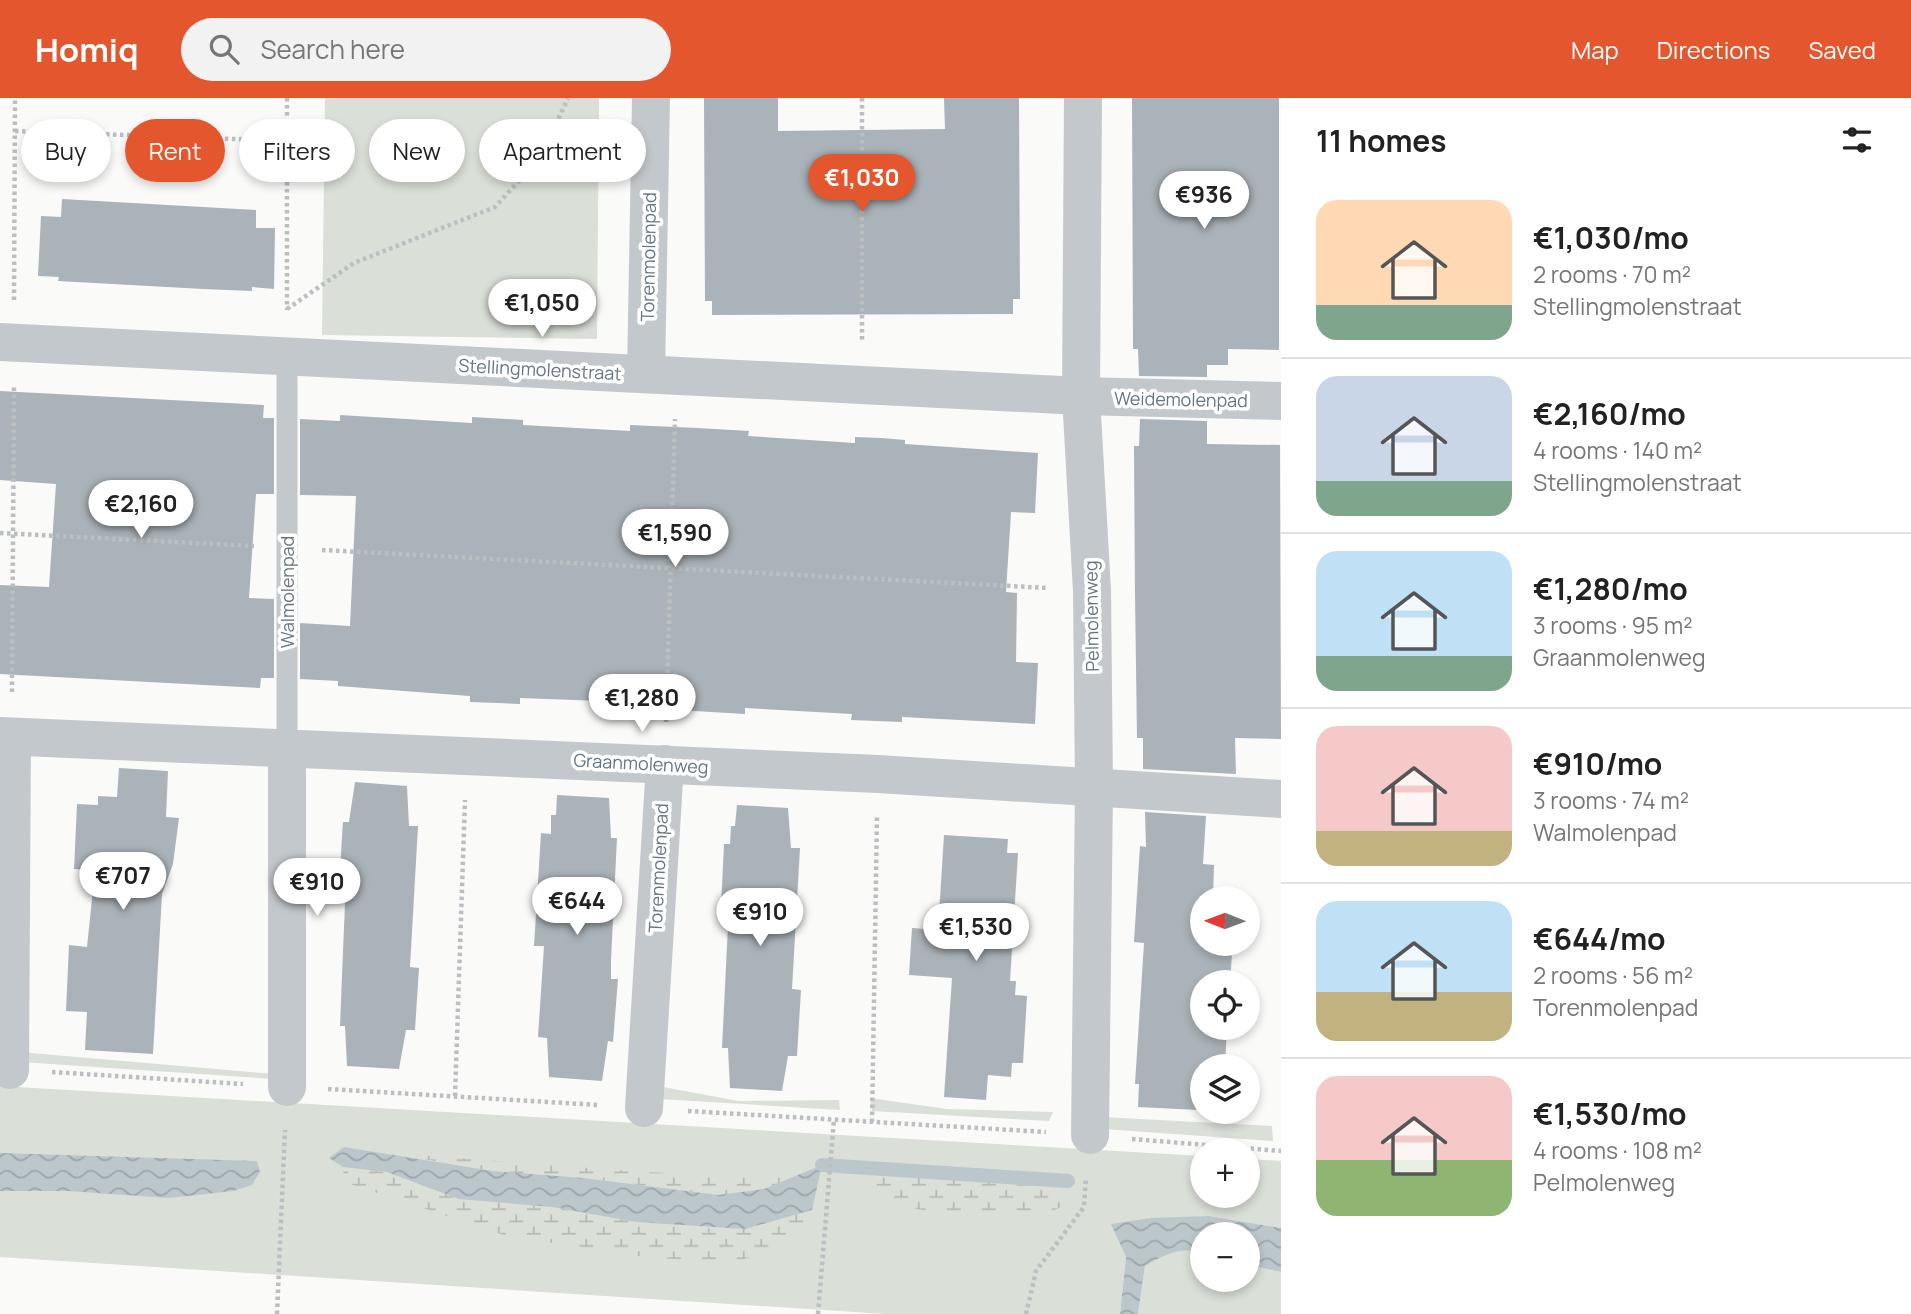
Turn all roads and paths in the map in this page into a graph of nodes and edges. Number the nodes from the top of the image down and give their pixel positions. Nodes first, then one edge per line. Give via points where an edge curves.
1 (15, 98) edge
2 (287, 98) edge
3 (568, 98) edge
4 (651, 98) edge
5 (862, 98) edge
6 (1083, 98) edge
7 (287, 119) edge
8 (15, 131) junction
9 (239, 139) edge
10 (287, 182) edge
11 (287, 309) junction
12 (7, 342) edge
13 (287, 356) junction
14 (661, 375) junction
15 (862, 385) junction
16 (1081, 396) junction
17 (1281, 401) edge
18 (0, 533) edge
19 (13, 534) junction
20 (287, 548) junction
21 (670, 568) junction
22 (1092, 591) junction
23 (6, 736) edge
24 (287, 748) junction
25 (466, 756) junction
26 (665, 764) junction
27 (878, 774) junction
28 (1094, 787) junction
29 (1281, 799) edge
30 (10, 1069) dead end
31 (287, 1087) joint
32 (455, 1096) dead end
33 (644, 1108) dead end
34 (834, 1119) dead end
35 (872, 1122) dead end
36 (1090, 1135) joint
37 (277, 1314) edge
38 (818, 1314) edge
39 (1026, 1314) edge

1 - 8 path
2 - 7 path
3 - 11 path via 541,157 495,206 354,263
4 - 14 street, Torenmolenpad
5 - 15 path
6 - 16 street, Pelmolenweg
8 - 9 path
8 - 12 path
10 - 11 path
11 - 13 path
12 - 13 street, Stellingmolenstraat
12 - 19 path
13 - 14 street, Stellingmolenstraat
13 - 20 lane, Walmolenpad
14 - 15 street, Stellingmolenstraat
14 - 21 path
15 - 16 street, Stellingmolenstraat
16 - 17 street, Weidemolenpad
16 - 22 street, Pelmolenweg
18 - 19 path
19 - 20 path
19 - 23 path
20 - 21 path
20 - 24 lane, Walmolenpad
21 - 22 path
21 - 26 path
22 - 28 street, Pelmolenweg
23 - 24 street, Graanmolenweg
23 - 30 street
24 - 25 street, Graanmolenweg
24 - 31 street, Walmolenpad
25 - 26 street, Graanmolenweg
25 - 32 path
26 - 27 street, Graanmolenweg
26 - 33 street, Torenmolenpad
27 - 28 street, Graanmolenweg
27 - 35 path
28 - 29 street, Graanmolenweg
28 - 36 street, Pelmolenweg
31 - 37 path
34 - 38 path
36 - 39 path via 1084,1207 1036,1271

